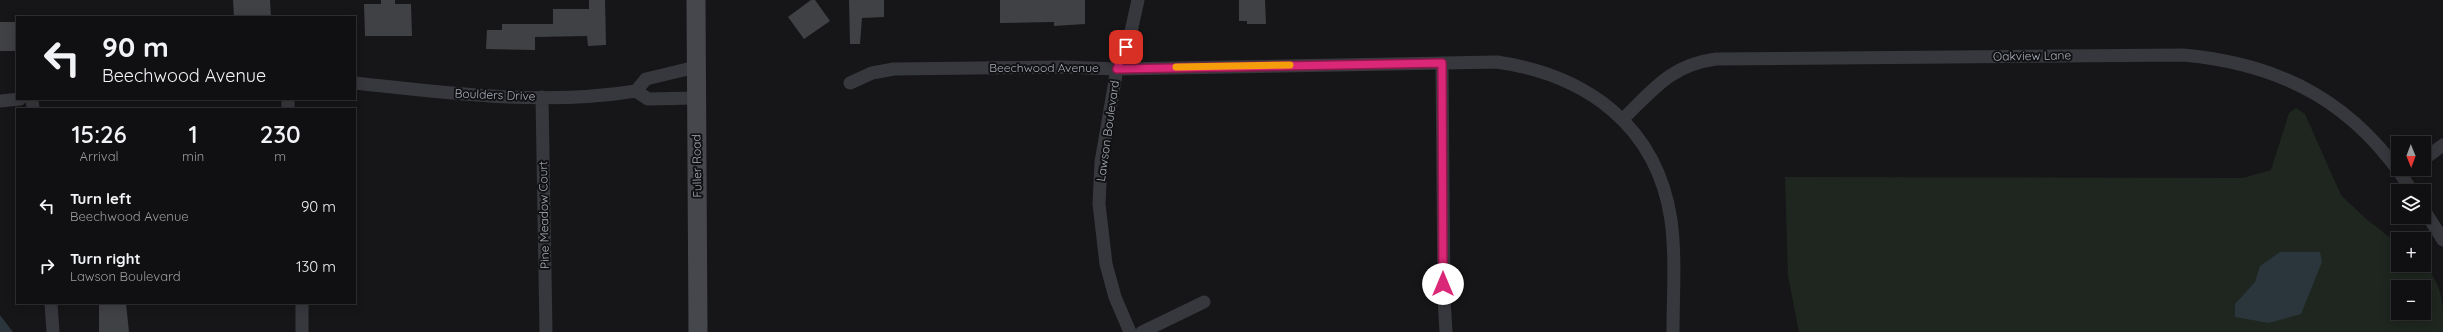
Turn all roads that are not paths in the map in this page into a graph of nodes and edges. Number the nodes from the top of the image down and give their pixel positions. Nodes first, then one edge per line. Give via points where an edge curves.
1 (696, 0) edge
2 (1138, 0) edge
3 (1442, 63) junction
4 (696, 66) junction
5 (1117, 69) junction
6 (356, 83) edge
7 (850, 83) dead end
8 (636, 91) junction
9 (542, 97) junction
10 (696, 98) junction
11 (16, 99) edge
12 (0, 101) edge
13 (1623, 118) junction
14 (2443, 145) edge
15 (2431, 154) edge
16 (2391, 158) edge
17 (2431, 221) edge
18 (2443, 240) edge
19 (1204, 302) dead end
20 (51, 304) edge
21 (302, 304) edge
22 (53, 332) edge
23 (302, 332) edge
24 (546, 332) edge
25 (698, 332) edge
26 (1130, 332) edge
27 (1142, 332) edge
28 (1446, 332) edge
29 (1673, 332) edge

1 - 4 street, Fuller Road
2 - 5 street, Lawson Boulevard via 1130,36
3 - 5 street, Beechwood Avenue
3 - 13 street, Beechwood Avenue via 1497,62 1556,76 1600,99
3 - 28 street
4 - 8 street via 646,79
4 - 10 street, Fuller Road
5 - 7 street, Beechwood Avenue via 1063,66 894,69 872,73
5 - 26 street, Lawson Boulevard via 1101,162 1099,204 1106,264 1115,297
6 - 9 street, Boulders Drive via 490,97
8 - 9 street, Boulders Drive via 595,96
8 - 10 street via 648,99
9 - 24 street, Pine Meadow Court
10 - 25 street, Fuller Road
11 - 12 street
13 - 16 street, Oakview Lane via 1665,78 1695,62 1716,59 2183,55 2219,58 2262,69 2312,91 2347,116
13 - 29 street, Beechwood Avenue via 1645,149 1664,187 1671,220
14 - 15 street
17 - 18 street
19 - 27 street
20 - 22 street
21 - 23 street

